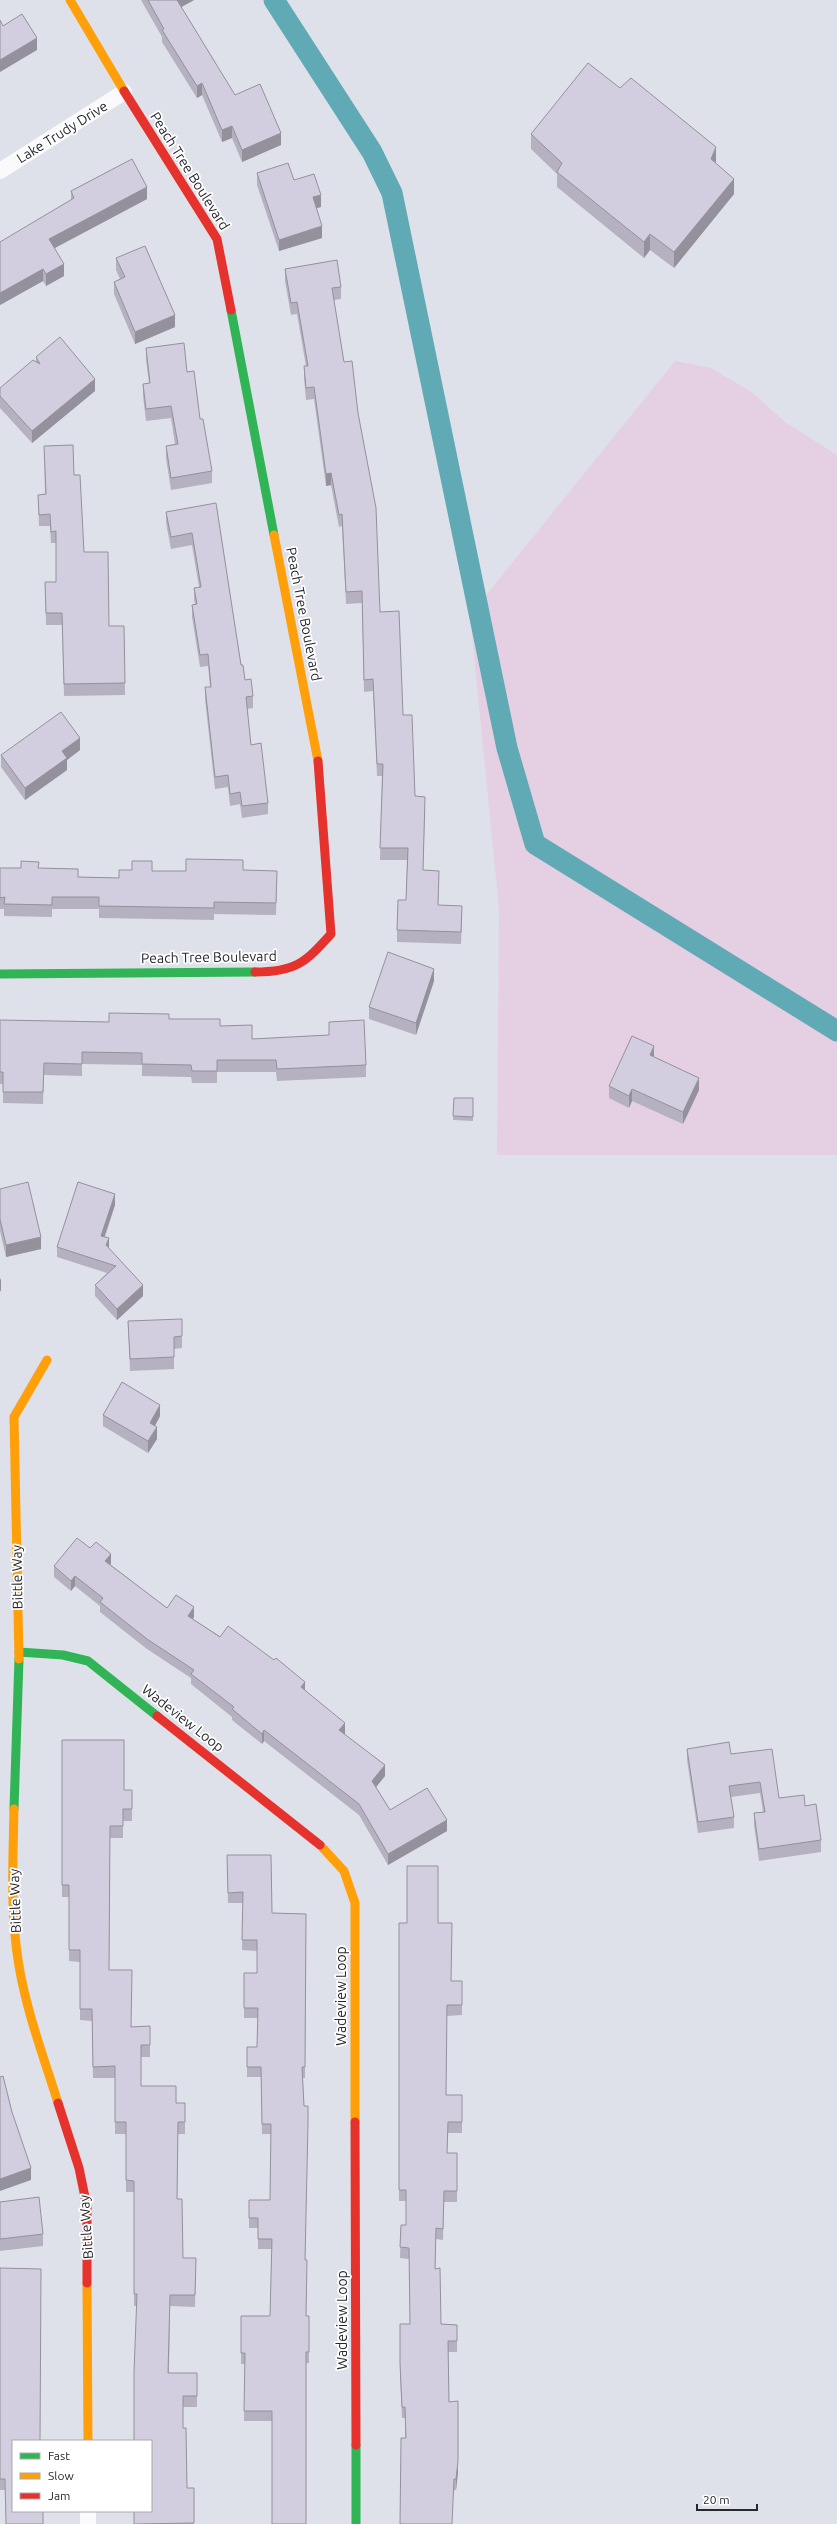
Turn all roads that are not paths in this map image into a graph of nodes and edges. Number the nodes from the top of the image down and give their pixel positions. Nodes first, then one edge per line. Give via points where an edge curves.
1 (70, 0) edge
2 (124, 92) junction
3 (0, 171) edge
4 (0, 974) edge
5 (47, 1360) dead end
6 (19, 1652) junction
7 (6, 1895) edge
8 (88, 2440) edge
9 (88, 2512) edge
10 (88, 2524) edge
11 (356, 2524) edge

1 - 2 street, Peach Tree Boulevard
2 - 3 street, Lake Trudy Drive
2 - 4 street, Peach Tree Boulevard via 217,240 320,770 331,934 310,959 278,972
5 - 6 street, Bittle Way via 14,1417
6 - 7 street, Bittle Way
6 - 11 street, Wadeview Loop via 63,1655 88,1661 318,1843 344,1871 355,1903
7 - 8 street, Bittle Way via 20,1973 33,2024 79,2168 87,2207
9 - 10 street

